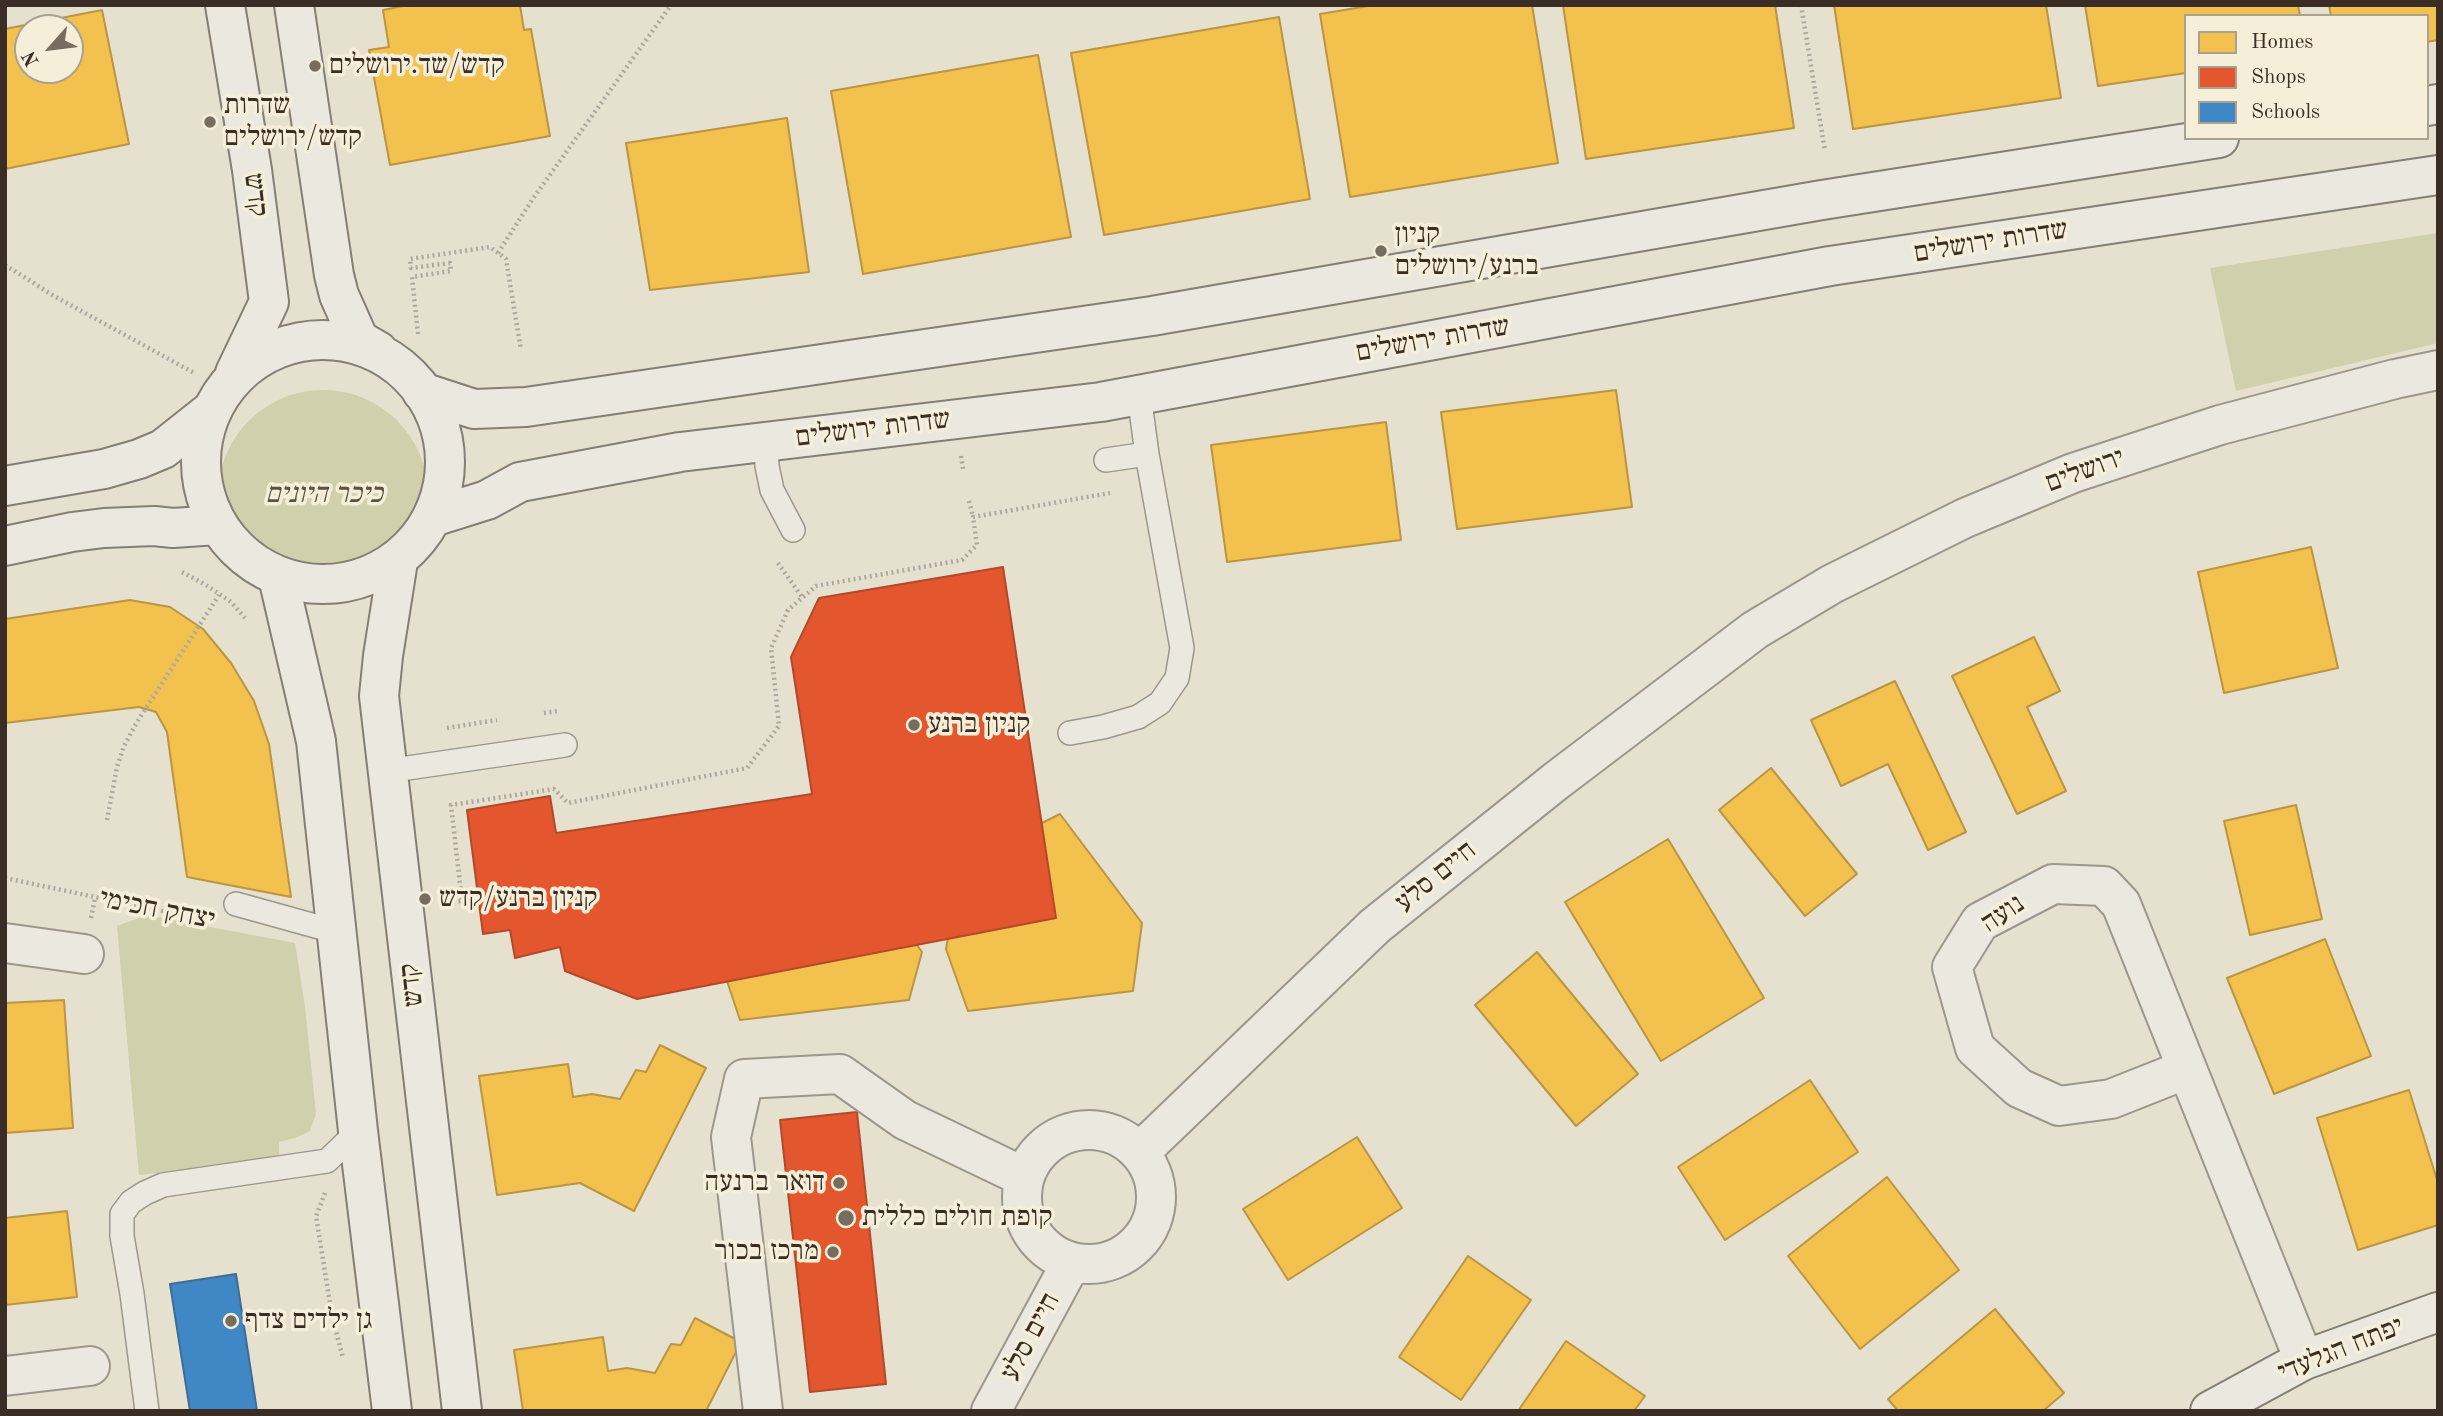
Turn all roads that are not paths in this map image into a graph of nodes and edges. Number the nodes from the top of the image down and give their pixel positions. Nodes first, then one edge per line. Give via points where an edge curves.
1 (225, 5) edge
2 (294, 5) edge
3 (2206, 140) edge
4 (2438, 175) edge
5 (377, 351) junction
6 (2438, 370) edge
7 (233, 378) junction
8 (422, 391) junction
9 (1139, 395) junction
10 (211, 411) junction
11 (766, 442) junction
12 (1147, 454) junction
13 (1106, 460) dead end
14 (5, 486) edge
15 (433, 517) junction
16 (217, 524) junction
17 (793, 530) dead end
18 (5, 546) edge
19 (398, 561) junction
20 (278, 577) junction
21 (1755, 630) joint
22 (1070, 733) dead end
23 (565, 745) dead end
24 (387, 771) junction
25 (236, 904) dead end
26 (337, 932) junction
27 (5, 943) edge
28 (84, 954) dead end
29 (2187, 1069) junction
30 (358, 1131) junction
31 (1140, 1152) junction
32 (1024, 1177) junction
33 (1071, 1263) junction
34 (2438, 1312) edge
35 (2304, 1360) junction
36 (90, 1366) dead end
37 (5, 1376) edge
38 (147, 1411) edge
39 (392, 1411) edge
40 (461, 1411) edge
41 (763, 1411) edge
42 (991, 1411) edge
43 (2210, 1411) edge

1 - 7 main road, קדש via 269,302
2 - 5 main road via 334,275 359,340
3 - 8 main road via 1822,200 1152,316 526,407 474,409
4 - 9 main road, שדרות ירושלים via 1830,266
5 - 7 main road via 340,340 301,341 264,354
5 - 8 main road via 410,374
6 - 21 main road, ירושלים via 2220,425 2073,473 1965,518 1832,584
7 - 10 main road
8 - 15 main road via 434,408 446,449 443,491
9 - 11 main road, שדרות ירושלים
9 - 12 lane
10 - 14 main road via 163,449 139,459
10 - 16 main road via 201,462 203,488
11 - 15 main road, שדרות ירושלים via 680,452 520,482 487,500
11 - 17 lane via 772,490
12 - 13 lane
12 - 22 lane via 1182,648 1177,678 1160,703 1138,717
15 - 19 main road
16 - 18 main road via 104,528
16 - 20 main road via 242,555
19 - 20 main road via 361,580 319,586
19 - 24 main road, קדש via 379,696
20 - 26 main road via 316,741
21 - 31 main road, חיים סלע via 1375,926
23 - 24 lane
24 - 40 main road, קדש
25 - 26 lane
26 - 30 main road
27 - 28 main road, יצחק חכימי
29 - 29 main road, נועה via 2121,904 2104,886 2053,884 1980,922 1952,967 1975,1048 2019,1088 2059,1106 2111,1099
29 - 35 main road, נועה
30 - 38 lane via 327,1161 163,1185 131,1202 122,1214 122,1236
30 - 39 main road
31 - 32 main road via 1104,1131 1084,1129 1046,1144
31 - 33 main road via 1151,1170 1156,1192 1155,1213 1147,1233 1114,1261
32 - 33 main road via 1021,1199 1035,1239 1051,1254
32 - 41 main road via 905,1120 840,1074 744,1079 731,1137
33 - 42 main road, חיים סלע
34 - 35 main road, יפתח הגלעדי
35 - 43 main road, יפתח הגלעדי
36 - 37 main road

